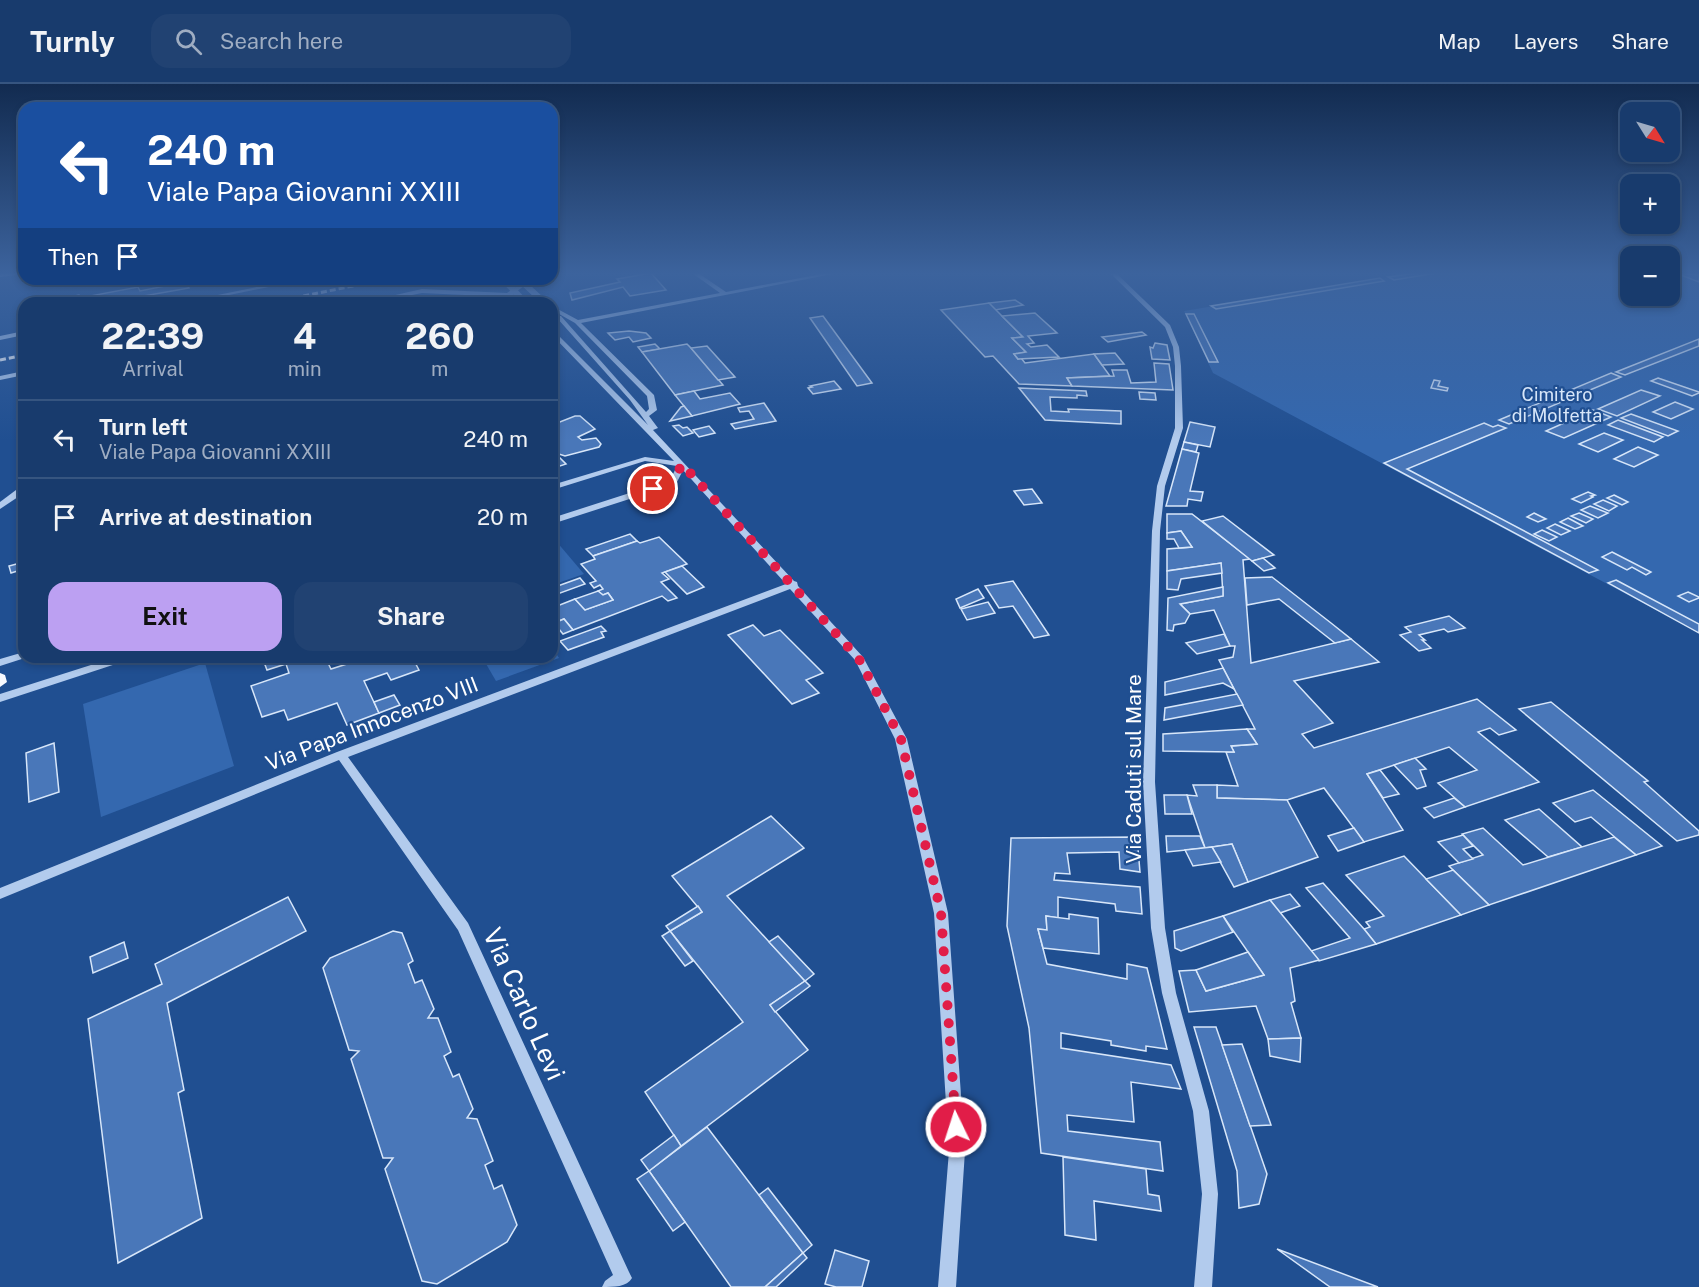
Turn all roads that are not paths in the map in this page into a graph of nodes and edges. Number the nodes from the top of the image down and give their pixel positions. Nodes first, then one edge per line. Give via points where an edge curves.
1 (572, 329) edge
2 (585, 329) edge
3 (1169, 329) edge
4 (18, 334) edge
5 (558, 337) edge
6 (0, 338) edge
7 (18, 374) edge
8 (0, 378) edge
9 (645, 416) junction
10 (682, 464) junction
11 (558, 486) edge
12 (18, 492) edge
13 (18, 493) edge
14 (0, 496) edge
15 (0, 506) edge
16 (558, 519) edge
17 (794, 584) junction
18 (18, 657) edge
19 (0, 663) edge
20 (108, 663) edge
21 (0, 698) edge
22 (341, 755) junction
23 (0, 894) edge
24 (611, 1287) edge
25 (947, 1287) edge
26 (1203, 1287) edge

1 - 9 street
2 - 9 street via 650,395 653,410
3 - 26 street, Via Caduti sul Mare via 1178,366 1179,428 1161,486 1156,531 1149,782 1158,928 1203,1123 1210,1194
4 - 6 street
5 - 10 street
7 - 8 street
9 - 10 street
10 - 11 street via 645,459
10 - 16 street via 673,482
10 - 17 street
12 - 14 street
13 - 15 street
17 - 22 street, Via Papa Innocenzo VIII
17 - 25 street via 859,659 901,739 941,913 957,1151
18 - 19 street
20 - 21 street
22 - 23 street, Via Papa Innocenzo VIII
22 - 24 street, Via Carlo Levi via 463,927 623,1278

